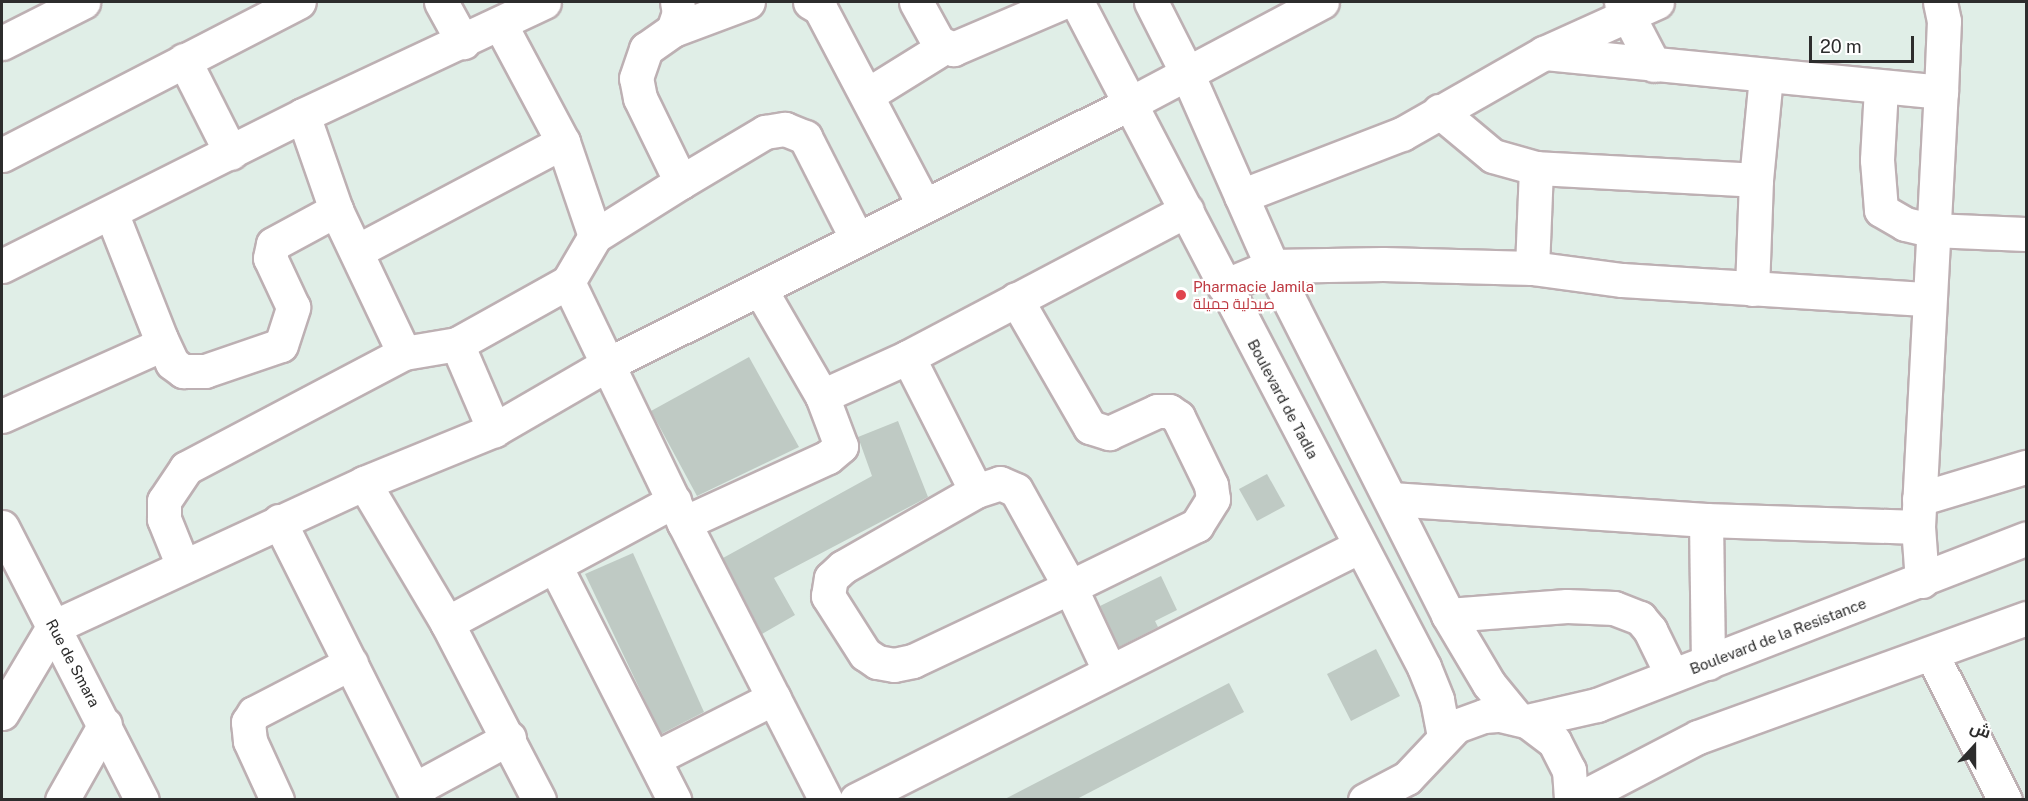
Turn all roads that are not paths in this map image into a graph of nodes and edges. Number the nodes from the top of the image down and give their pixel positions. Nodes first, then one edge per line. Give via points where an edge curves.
1 (83, 2) edge
2 (299, 2) edge
3 (441, 2) edge
4 (544, 2) edge
5 (748, 2) edge
6 (810, 2) edge
7 (916, 2) edge
8 (1063, 2) edge
9 (1077, 2) edge
10 (1151, 2) edge
11 (1322, 2) edge
12 (1657, 2) edge
13 (1940, 2) edge
14 (1624, 7) edge
15 (675, 16) edge
16 (500, 24) junction
17 (464, 42) junction
18 (2, 43) edge
19 (944, 47) junction
20 (1544, 53) junction
21 (184, 60) junction
22 (1654, 65) junction
23 (1186, 71) junction
24 (1766, 77) junction
25 (1881, 88) junction
26 (1941, 92) junction
27 (867, 95) junction
28 (1131, 103) junction
29 (1439, 111) junction
30 (303, 116) junction
31 (562, 142) junction
32 (231, 153) junction
33 (2, 155) edge
34 (1536, 168) junction
35 (1756, 180) junction
36 (681, 182) junction
37 (1241, 196) junction
38 (924, 205) junction
39 (336, 210) junction
40 (1187, 210) junction
41 (111, 212) junction
42 (1931, 230) junction
43 (2026, 234) edge
44 (595, 236) junction
45 (857, 239) junction
46 (357, 251) junction
47 (2, 266) edge
48 (1272, 266) junction
49 (1532, 268) junction
50 (568, 282) junction
51 (1224, 286) junction
52 (760, 289) junction
53 (1752, 289) junction
54 (1016, 299) junction
55 (1928, 299) junction
56 (161, 339) junction
57 (456, 344) junction
58 (404, 353) junction
59 (908, 357) junction
60 (608, 364) junction
61 (822, 396) junction
62 (2, 416) edge
63 (494, 430) junction
64 (2026, 467) edge
65 (364, 483) junction
66 (976, 491) junction
67 (1391, 499) junction
68 (679, 512) junction
69 (1918, 513) junction
70 (1706, 520) junction
71 (279, 521) junction
72 (2, 527) edge
73 (2026, 540) edge
74 (1360, 546) junction
75 (183, 566) junction
76 (555, 566) junction
77 (1922, 581) junction
78 (1070, 587) junction
79 (1448, 615) junction
80 (2026, 618) edge
81 (447, 623) junction
82 (53, 627) junction
83 (1932, 655) junction
84 (351, 663) junction
85 (1708, 663) junction
86 (1109, 670) junction
87 (1672, 675) junction
88 (774, 698) junction
89 (2, 713) edge
90 (1521, 719) junction
91 (105, 724) junction
92 (509, 738) junction
93 (1436, 748) junction
94 (655, 758) junction
95 (417, 794) edge
96 (62, 800) edge
97 (142, 800) edge
98 (277, 800) edge
99 (539, 800) edge
100 (674, 800) edge
101 (826, 800) edge
102 (856, 800) edge
103 (1365, 800) edge
104 (1422, 800) edge
105 (1571, 800) edge
106 (1577, 800) edge
107 (2005, 800) edge

1 - 18 street
2 - 21 street
3 - 17 street
4 - 16 street
5 - 15 street
6 - 27 street via 820,8
7 - 19 street via 931,33
8 - 19 street via 962,47
9 - 28 street, Boulevard de Tadla
10 - 23 street
11 - 23 street
12 - 14 street
13 - 26 street via 1944,21
14 - 20 street
14 - 22 street
15 - 36 street via 646,49 636,78 640,98
16 - 17 street
16 - 31 street
17 - 30 street
19 - 27 street
20 - 22 street
20 - 29 street
21 - 32 street
21 - 33 street
22 - 24 street
23 - 28 street
23 - 37 street
24 - 25 street
24 - 35 street
25 - 26 street
25 - 42 street via 1881,210 1905,224
26 - 42 street
27 - 38 street
28 - 38 street
28 - 40 street, Boulevard de Tadla
29 - 34 street via 1493,156
29 - 37 street via 1367,149
30 - 32 street
30 - 39 street
31 - 44 street
31 - 46 street
32 - 41 street
34 - 35 street
34 - 49 street
35 - 53 street
36 - 44 street
36 - 45 street via 765,132 785,129 805,137
37 - 48 street
38 - 45 street
39 - 46 street
39 - 56 street via 273,244 270,258 293,307 281,345 206,371 183,371 172,363
40 - 51 street, Boulevard de Tadla
40 - 54 street
41 - 47 street
41 - 56 street
42 - 43 street
42 - 55 street
44 - 50 street
45 - 52 street
46 - 58 street
48 - 49 street
48 - 51 street
48 - 67 street
49 - 53 street via 1622,280
50 - 57 street
50 - 60 street
51 - 74 street, Boulevard de Tadla
52 - 60 street
52 - 61 street
53 - 55 street
54 - 59 street
54 - 78 street via 1090,427 1108,433 1157,411 1169,411 1178,417 1211,485 1213,499 1197,525
55 - 69 street
56 - 62 street via 152,349
57 - 58 street
57 - 63 street
58 - 75 street via 186,468 164,501 164,519
59 - 61 street
59 - 66 street
60 - 63 street
60 - 68 street
61 - 68 street via 841,439 836,452
63 - 65 street
64 - 69 street
65 - 71 street
65 - 81 street
66 - 78 street via 1000,483 1016,490
66 - 78 street via 843,567 831,578 828,596 865,654 877,662 894,665 913,661
67 - 70 street
67 - 79 street
68 - 76 street
68 - 88 street
69 - 70 street
69 - 77 street
70 - 85 street
71 - 75 street
71 - 84 street
72 - 82 street, Rue de Smara
73 - 77 street, Boulevard de la Resistance
74 - 86 street
74 - 93 street, Boulevard de Tadla via 1424,667 1437,700
75 - 82 street
76 - 81 street
76 - 94 street
77 - 85 street, Boulevard de la Resistance
78 - 86 street
79 - 87 street via 1567,606 1614,608 1640,618
79 - 90 street via 1489,684
80 - 83 street
81 - 92 street
82 - 89 street
82 - 91 street, Rue de Smara
83 - 106 street via 1698,737
83 - 107 street
84 - 95 street
84 - 98 street via 254,713 248,722 250,741
85 - 87 street, Boulevard de la Resistance
86 - 102 street
87 - 90 street, Boulevard de la Resistance via 1596,705
88 - 94 street
88 - 101 street
90 - 93 street, Boulevard de la Resistance via 1484,716 1456,726
90 - 105 street via 1541,729 1563,754 1569,770
91 - 96 street
91 - 97 street, Rue de Smara
92 - 95 street
92 - 99 street
93 - 103 street, Boulevard de la Resistance via 1407,778
93 - 104 street via 1421,781
94 - 100 street

